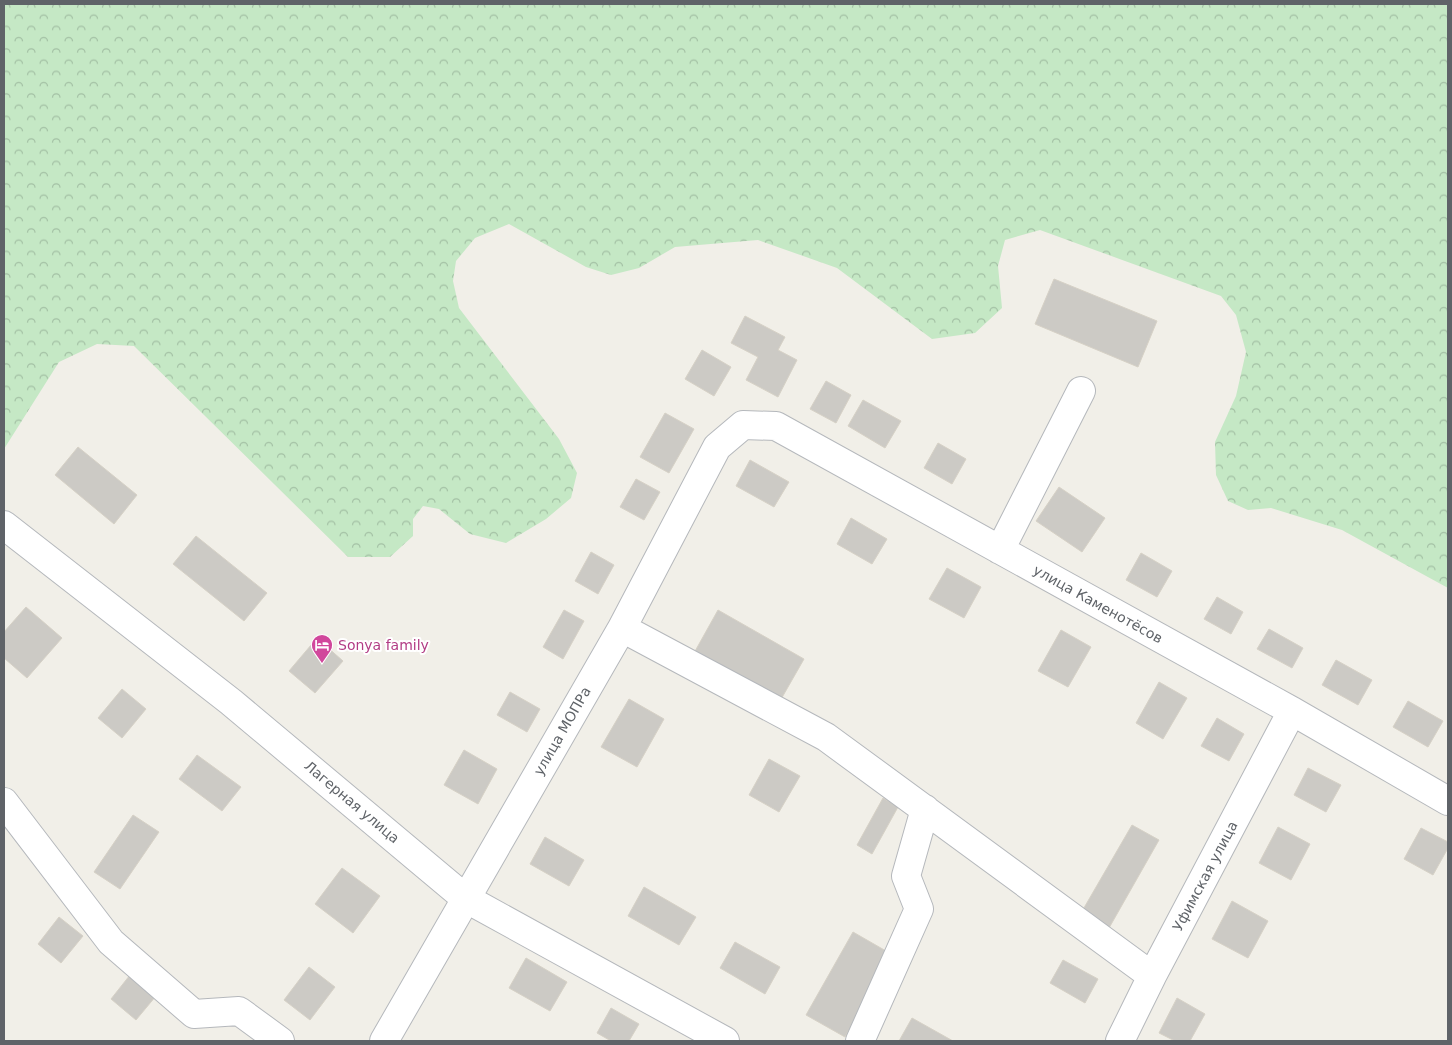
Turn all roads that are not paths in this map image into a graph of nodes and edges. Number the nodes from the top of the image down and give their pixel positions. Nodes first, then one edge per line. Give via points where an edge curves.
1 (1081, 391) dead end
2 (743, 424) joint
3 (4, 525) edge
4 (1000, 550) junction
5 (622, 628) junction
6 (1292, 711) junction
7 (1448, 801) edge
8 (4, 802) edge
9 (925, 809) junction
10 (465, 898) junction
11 (1152, 976) junction
12 (280, 1041) edge
13 (384, 1041) edge
14 (725, 1041) edge
15 (860, 1041) edge
16 (1120, 1041) edge

1 - 4 street
2 - 4 street, улица Каменотёсов via 776,426
2 - 5 street, улица МОПРа via 717,447
3 - 10 street, Лагерная улица via 231,702
4 - 6 street, улица Каменотёсов
5 - 9 street via 826,737
5 - 10 street, улица МОПРа
6 - 7 street, улица Каменотёсов
6 - 11 street, Уфимская улица
8 - 12 street via 111,942 194,1014 239,1011
9 - 11 street
9 - 15 street via 906,876 919,909
10 - 13 street, улица МОПРа
10 - 14 street, Лагерная улица
11 - 16 street, Уфимская улица

